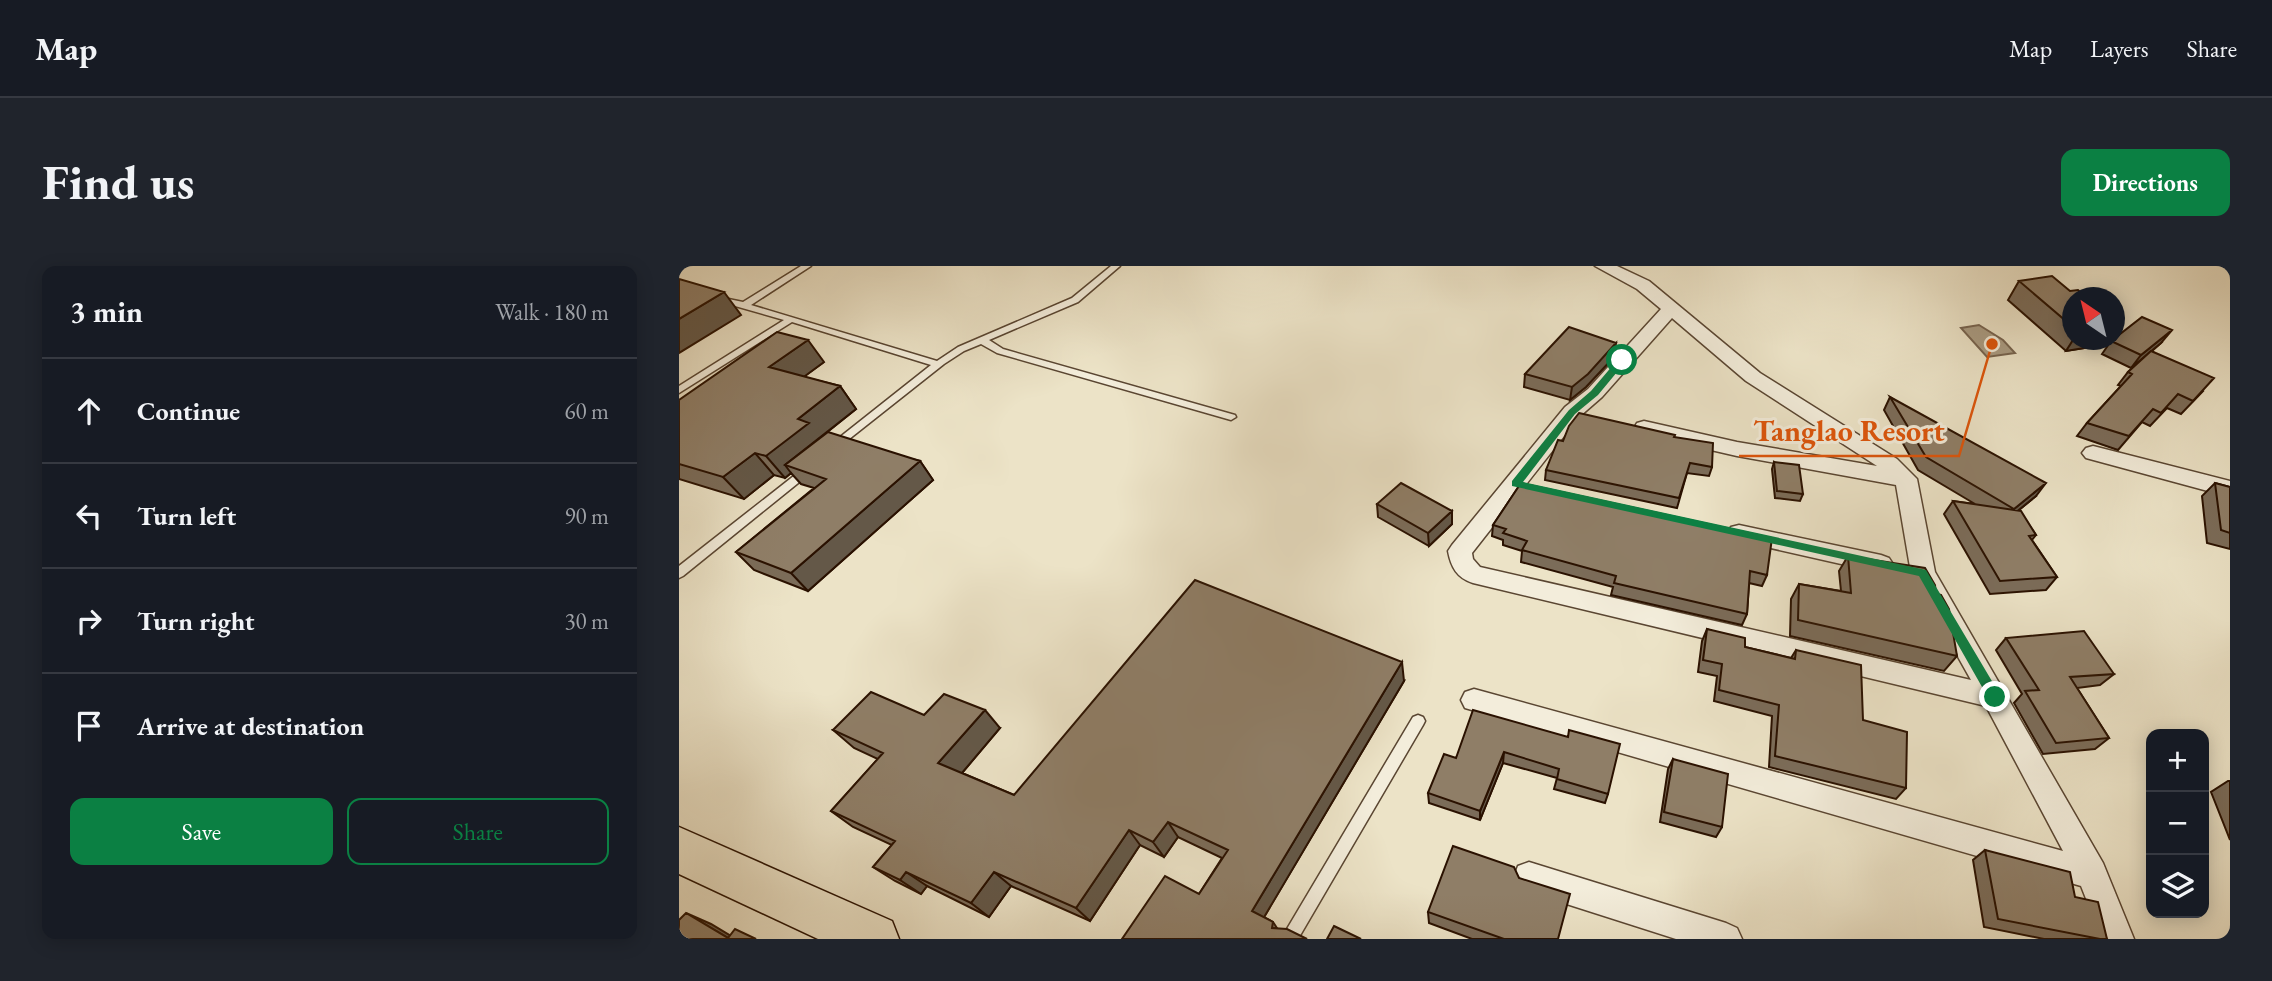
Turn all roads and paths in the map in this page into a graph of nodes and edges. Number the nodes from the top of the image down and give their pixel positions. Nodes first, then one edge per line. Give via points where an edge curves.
1 (807, 266) edge
2 (1116, 266) edge
3 (1603, 266) edge
4 (704, 295) edge
5 (743, 306) junction
6 (1671, 308) junction
7 (791, 319) junction
8 (982, 340) junction
9 (937, 364) junction
10 (679, 390) edge
11 (1572, 412) junction
12 (1231, 417) dead end
13 (1597, 418) edge
14 (1623, 423) edge
15 (830, 451) edge
16 (2093, 453) dead end
17 (819, 460) edge
18 (1906, 479) junction
19 (1516, 484) junction
20 (2230, 489) edge
21 (1543, 490) edge
22 (1719, 528) edge
23 (679, 573) edge
24 (1923, 573) junction
25 (1995, 697) junction
26 (1474, 700) dead end
27 (1418, 721) dead end
28 (679, 850) edge
29 (2092, 874) junction
30 (1529, 877) dead end
31 (874, 939) edge
32 (1289, 939) edge
33 (1726, 939) edge
34 (2118, 939) edge

1 - 5 lane
2 - 8 lane via 1075,300
3 - 6 street via 1643,285
4 - 5 lane
5 - 7 lane
6 - 11 street via 1595,393
6 - 18 street via 1753,377
7 - 9 lane
7 - 10 lane
8 - 9 lane
8 - 12 lane via 1000,351
9 - 15 lane
11 - 13 street
11 - 19 street
14 - 18 street
16 - 20 street
17 - 23 lane
18 - 24 street
19 - 21 street
19 - 25 street via 1460,551 1462,563 1473,574
22 - 24 street
24 - 25 street
25 - 29 street
26 - 29 street
27 - 32 lane
28 - 31 main road
29 - 34 street
30 - 33 street

